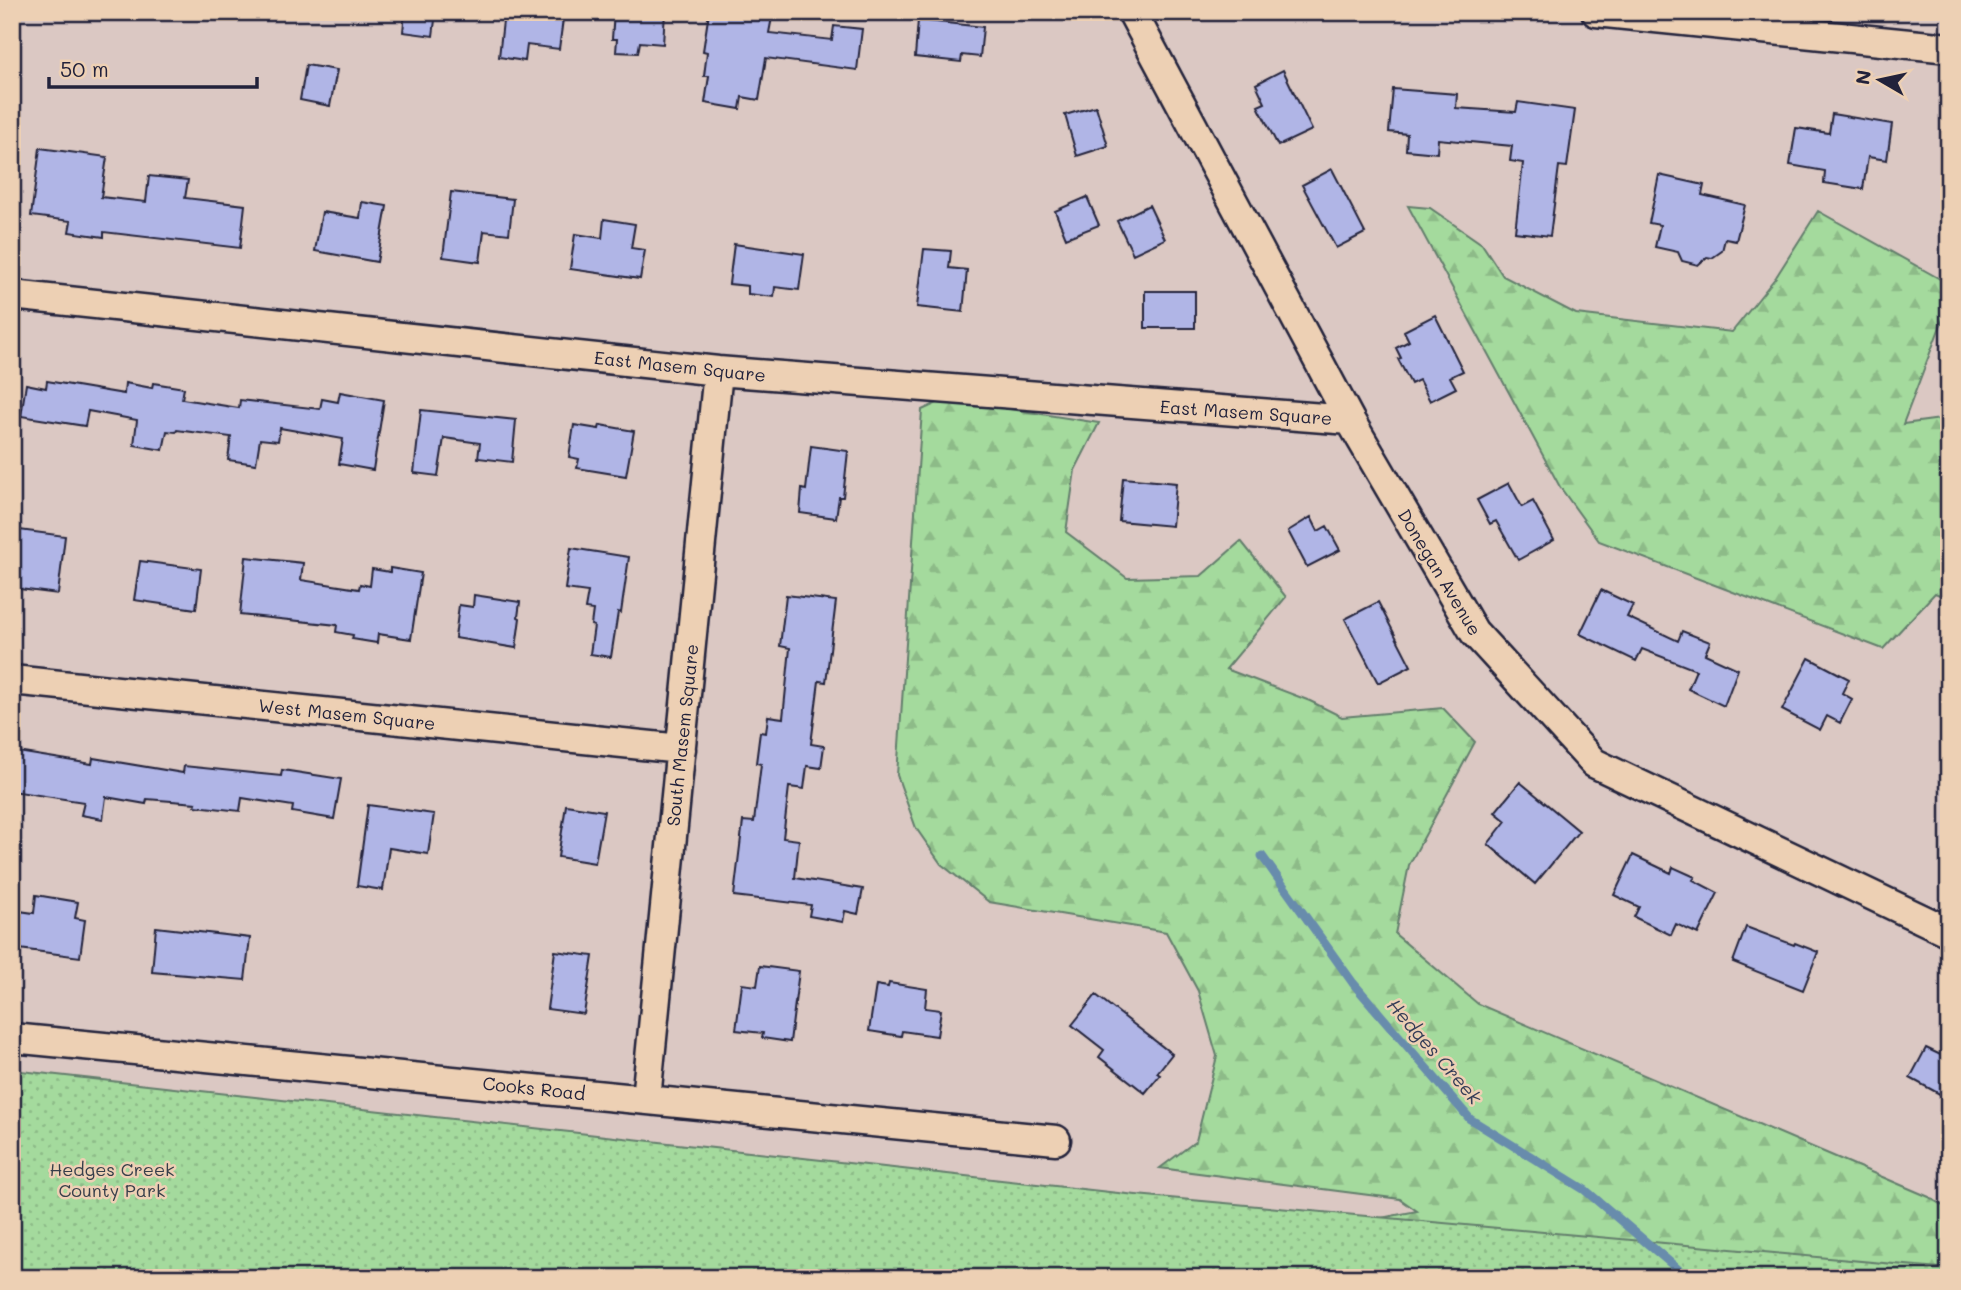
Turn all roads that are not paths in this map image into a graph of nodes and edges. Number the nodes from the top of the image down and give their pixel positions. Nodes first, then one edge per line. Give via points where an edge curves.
1 (1132, 12) edge
2 (1596, 12) edge
3 (1949, 48) edge
4 (12, 295) edge
5 (718, 371) junction
6 (1350, 420) junction
7 (12, 680) edge
8 (681, 749) junction
9 (1949, 932) edge
10 (12, 1038) edge
11 (646, 1099) junction
12 (1056, 1140) dead end

1 - 6 street, Donegan Avenue
2 - 3 street
4 - 5 street, East Masem Square
5 - 6 street, East Masem Square
5 - 8 street, South Masem Square
6 - 9 street, Donegan Avenue via 1474,632 1594,763
7 - 8 street, West Masem Square
8 - 11 street, South Masem Square
10 - 11 street, Cooks Road
11 - 12 street, Cooks Road

